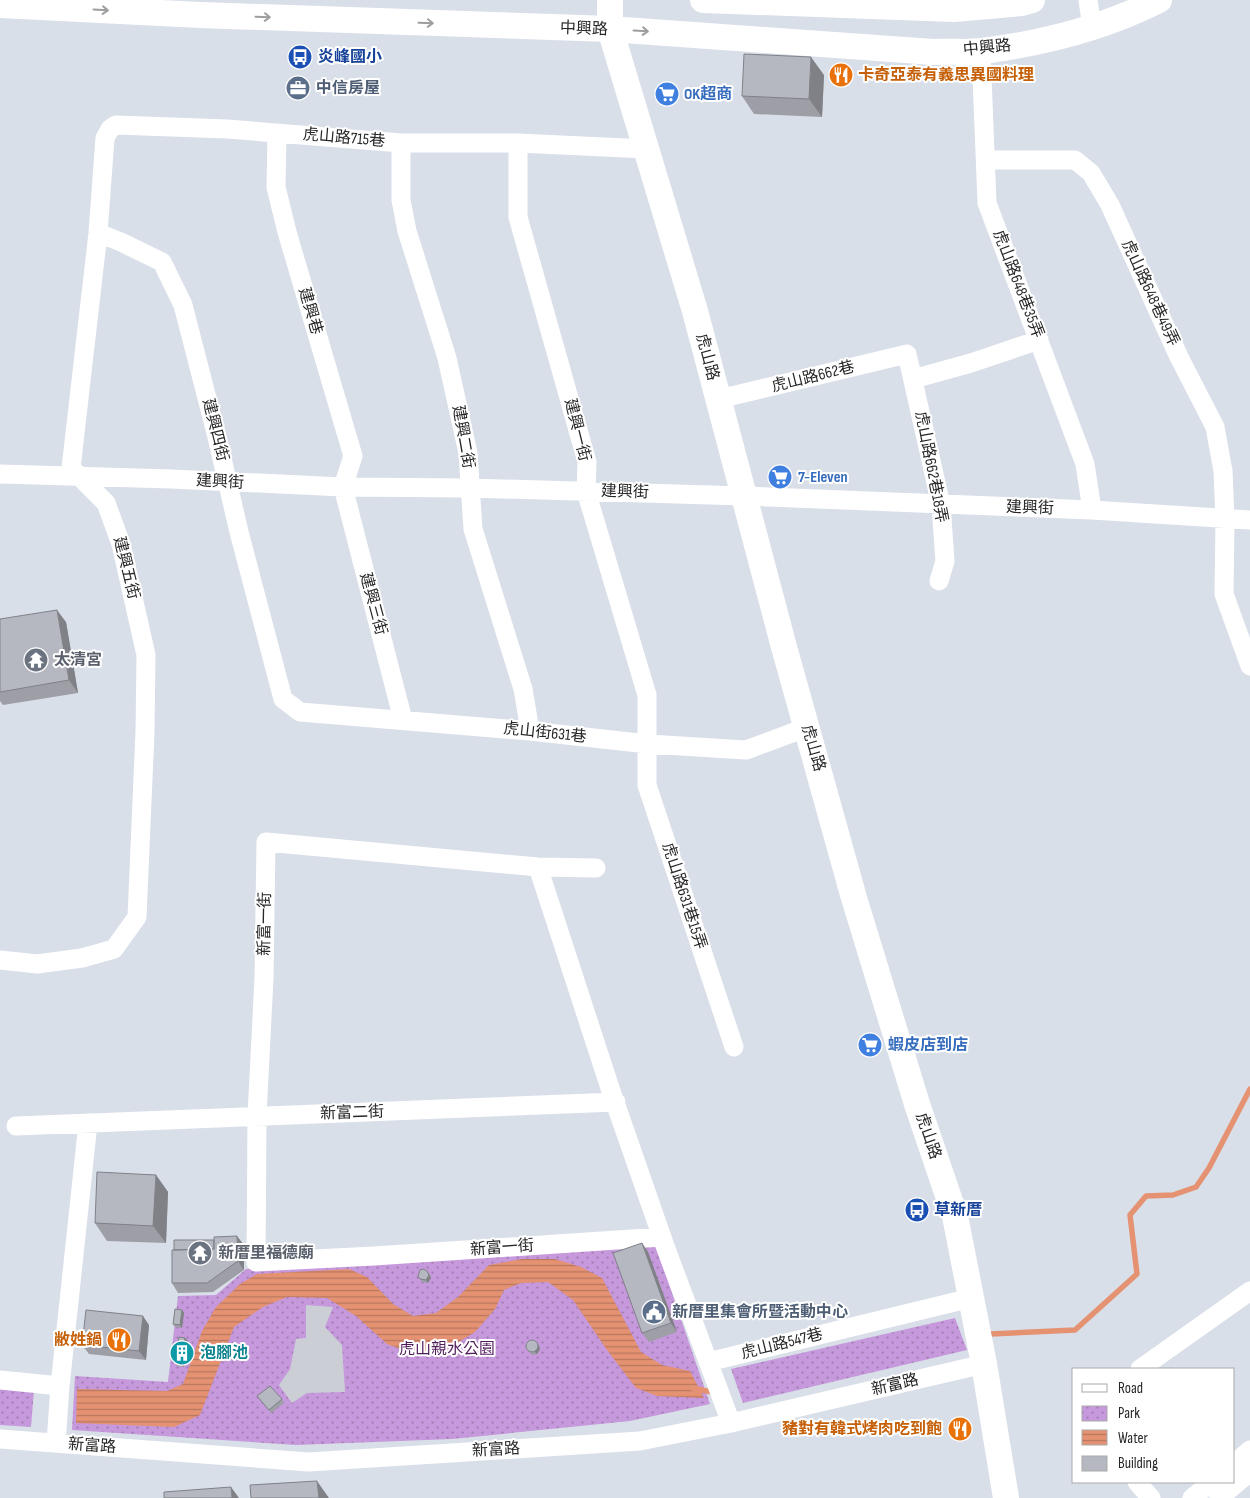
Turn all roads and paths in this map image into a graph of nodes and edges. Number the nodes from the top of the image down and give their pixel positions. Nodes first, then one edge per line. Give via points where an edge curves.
1 (610, 0) edge
2 (703, 0) edge
3 (1032, 0) edge
4 (1088, 0) edge
5 (1158, 0) edge
6 (0, 5) edge
7 (1092, 28) junction
8 (610, 30) junction
9 (981, 51) junction
10 (277, 132) junction
11 (400, 143) junction
12 (518, 143) junction
13 (646, 149) junction
14 (986, 160) junction
15 (98, 233) junction
16 (1039, 340) junction
17 (907, 354) joint
18 (913, 379) junction
19 (719, 399) junction
20 (0, 474) edge
21 (79, 476) junction
22 (228, 483) junction
23 (343, 487) junction
24 (470, 488) junction
25 (586, 491) junction
26 (744, 496) junction
27 (941, 505) junction
28 (1092, 510) junction
29 (1225, 519) junction
30 (1250, 520) edge
31 (939, 581) dead end
32 (1250, 666) edge
33 (283, 699) joint
34 (403, 720) junction
35 (808, 727) junction
36 (530, 731) junction
37 (648, 744) junction
38 (538, 867) junction
39 (596, 868) dead end
40 (0, 960) edge
41 (734, 1047) dead end
42 (616, 1102) junction
43 (257, 1116) junction
44 (88, 1123) junction
45 (16, 1126) dead end
46 (662, 1237) junction
47 (1250, 1291) edge
48 (972, 1298) junction
49 (708, 1362) junction
50 (984, 1364) junction
51 (1141, 1368) edge
52 (0, 1380) edge
53 (60, 1386) junction
54 (731, 1423) junction
55 (0, 1439) edge
56 (56, 1443) junction
57 (1250, 1450) edge
58 (1235, 1463) edge
59 (1250, 1472) edge
60 (1138, 1483) edge
61 (1211, 1483) edge
62 (1006, 1498) edge
63 (1151, 1498) edge
64 (1192, 1498) edge
65 (1219, 1498) edge

1 - 8 street, 虎山路
2 - 3 street via 954,9
4 - 7 street
5 - 7 street, 中興路
6 -> 8 street, 中興路
7 - 9 street, 中興路 via 1044,41
8 -> 9 street, 中興路 via 933,52
8 - 13 street, 虎山路
9 - 14 street, 虎山路648巷35弄
10 - 11 street, 虎山路715巷
10 - 15 street, 虎山路715巷 via 116,125 105,138
10 - 23 street, 建興巷 via 276,187 353,456
11 - 12 street, 虎山路715巷
11 - 24 street, 建興二街 via 401,200 407,231 447,358 468,453
12 - 13 street, 虎山路715巷
12 - 25 street, 建興一街 via 518,217 587,462
13 - 19 street, 虎山路
14 - 16 street, 虎山路648巷35弄 via 987,203
14 - 29 street, 虎山路648巷49弄 via 1075,160 1091,173 1110,205 1179,357 1215,427 1223,471
15 - 21 street via 72,468
15 - 22 street, 建興四街 via 162,262 183,305
16 - 18 street
16 - 28 street, 虎山路648巷35弄 via 1085,464
17 - 18 street, 虎山路662巷18弄
17 - 19 street, 虎山路662巷
18 - 27 street, 虎山路662巷18弄
19 - 26 street, 虎山路
20 - 21 street, 建興街
21 - 22 street, 建興街
21 - 40 street, 建興五街 via 106,503 121,544 146,655 136,917 114,949 82,958 38,964
22 - 23 street, 建興街
22 - 33 street, 建興四街
23 - 24 street, 建興街
23 - 34 street, 建興三街
24 - 25 street, 建興街
24 - 36 street, 建興二街 via 473,529 523,689
25 - 26 street, 建興街
25 - 37 street, 建興一街 via 647,695
26 - 27 street, 建興街
26 - 35 street, 虎山路
27 - 28 street, 建興街
27 - 31 street, 虎山路662巷18弄 via 946,561
28 - 29 street, 建興街
29 - 30 street, 建興街
29 - 32 street, 虎山路648巷49弄 via 1224,594
33 - 34 street, 虎山街631巷 via 300,712
34 - 36 street, 虎山街631巷
35 - 37 street, 虎山街631巷 via 746,750
35 - 48 street, 虎山路 via 860,917 955,1216
36 - 37 street, 虎山街631巷
37 - 41 street, 虎山路631巷15弄 via 647,785
38 - 39 street
38 - 42 street
38 - 43 street, 新富一街 via 266,842
42 - 43 street, 新富二街
42 - 46 street
43 - 44 street, 新富二街
43 - 46 street, 新富一街 via 256,1262
44 - 45 street, 新富二街
44 - 53 street
46 - 49 street
47 - 51 street
48 - 49 street, 虎山路547巷
48 - 50 street, 虎山路
49 - 54 street
50 - 54 street, 新富路
50 - 62 street, 虎山路
52 - 53 street
53 - 56 street
54 - 56 street, 新富路 via 640,1441 309,1462
55 - 56 street, 新富路
57 - 58 street
59 - 65 street
60 - 63 street
61 - 64 street

